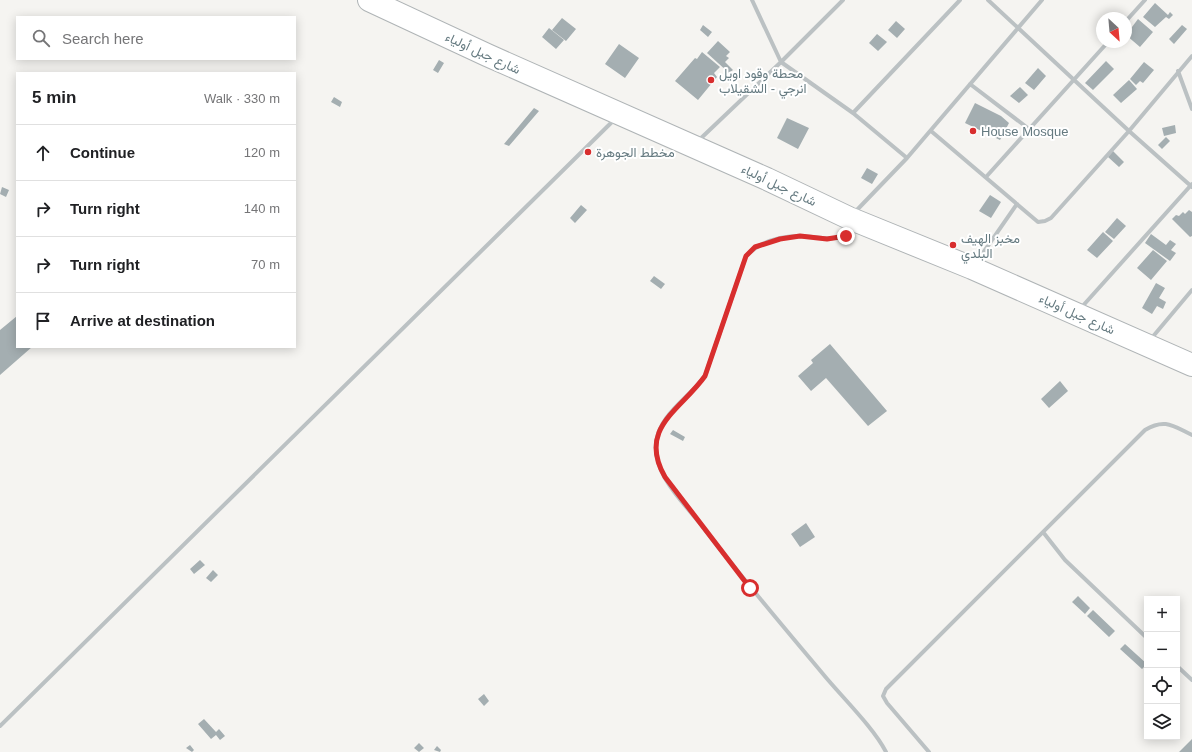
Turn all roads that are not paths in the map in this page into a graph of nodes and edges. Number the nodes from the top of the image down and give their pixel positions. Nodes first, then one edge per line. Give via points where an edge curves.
1 (369, 0) edge
2 (752, 0) edge
3 (843, 0) edge
4 (960, 0) edge
5 (988, 0) edge
6 (1042, 0) edge
7 (1145, 0) edge
8 (1132, 15) edge
9 (1017, 28) junction
10 (1103, 48) edge
11 (1192, 56) edge
12 (781, 62) junction
13 (1178, 71) junction
14 (1074, 80) junction
15 (970, 84) junction
16 (1192, 109) edge
17 (853, 113) junction
18 (620, 114) junction
19 (1029, 129) junction
20 (931, 131) junction
21 (1129, 132) junction
22 (692, 146) junction
23 (907, 158) junction
24 (986, 177) junction
25 (1191, 186) edge
26 (1017, 204) junction
27 (857, 221) junction
28 (972, 268) junction
29 (1192, 290) edge
30 (1076, 314) junction
31 (1146, 345) junction
32 (1192, 365) edge
33 (1192, 435) edge
34 (1043, 532) junction
35 (1144, 635) edge
36 (1179, 668) edge
37 (1192, 680) edge
38 (0, 726) edge
39 (886, 752) edge
40 (929, 752) edge

1 - 18 highway, شارع جبل أولياء
2 - 12 street
3 - 12 street
4 - 17 street
5 - 9 street
6 - 9 street
7 - 8 street
9 - 14 street
9 - 15 street
10 - 14 street
11 - 13 street
12 - 17 street
12 - 22 street
13 - 16 street
13 - 21 street
14 - 19 street
14 - 21 street
15 - 19 street
15 - 20 street
17 - 23 street
18 - 22 highway, شارع جبل أولياء
18 - 38 street
19 - 24 street
20 - 23 street
20 - 24 street
21 - 25 street
21 - 26 street via 1051,218 1038,222
22 - 27 highway, شارع جبل أولياء
23 - 27 street
24 - 26 street
25 - 30 street
26 - 28 street
27 - 28 highway, شارع جبل أولياء
27 - 39 street via 846,236 827,239 800,236 766,242 755,247 746,256 705,376 661,425 656,449 660,468 678,494 750,588
28 - 30 highway, شارع جبل أولياء
29 - 31 street
30 - 31 highway, شارع جبل أولياء
31 - 32 highway, شارع جبل أولياء
33 - 34 street via 1168,424 1156,424 1146,430
34 - 35 street via 1065,560
34 - 40 street via 886,689 883,696 887,703
36 - 37 street

